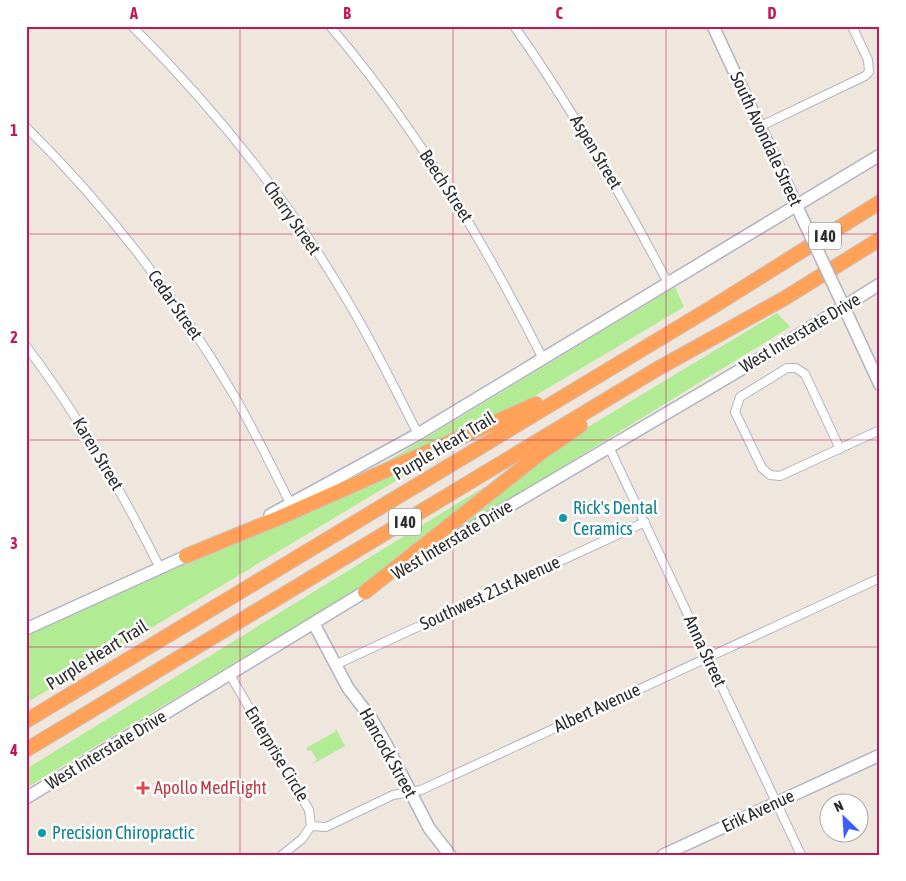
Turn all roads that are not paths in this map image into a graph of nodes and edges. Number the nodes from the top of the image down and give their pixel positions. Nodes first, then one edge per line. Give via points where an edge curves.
1 (132, 26) edge
2 (330, 26) edge
3 (514, 26) edge
4 (713, 26) edge
5 (852, 26) edge
6 (26, 127) edge
7 (759, 127) junction
8 (880, 155) edge
9 (880, 202) edge
10 (797, 205) junction
11 (880, 239) edge
12 (668, 283) junction
13 (880, 284) edge
14 (843, 307) junction
15 (26, 346) edge
16 (543, 359) junction
17 (657, 369) junction
18 (598, 376) junction
19 (880, 385) edge
20 (880, 430) edge
21 (418, 434) junction
22 (610, 447) junction
23 (840, 449) junction
24 (291, 505) junction
25 (645, 522) junction
26 (186, 556) junction
27 (160, 568) junction
28 (880, 578) edge
29 (365, 592) junction
30 (314, 624) junction
31 (26, 629) edge
32 (708, 657) junction
33 (335, 666) junction
34 (230, 675) junction
35 (26, 720) edge
36 (26, 750) edge
37 (880, 755) edge
38 (410, 792) junction
39 (26, 798) edge
40 (776, 802) junction
41 (311, 826) junction
42 (282, 855) edge
43 (450, 855) edge
44 (663, 855) edge
45 (801, 855) edge

1 - 21 street, Cherry Street via 209,108 290,212 347,299
2 - 16 street, Beech Street via 446,184 501,276
3 - 12 street, Aspen Street via 600,158
4 - 7 main road, South Avondale Street
5 - 7 street via 868,60 869,72 861,80
6 - 24 street, Cedar Street via 95,199 185,317 236,398
7 - 10 main road, South Avondale Street
8 - 10 main road
9 - 18 highway, Purple Heart Trail / I 40
10 - 12 main road
10 - 14 main road, South Avondale Street, bridge
11 - 17 highway, I 40 via 785,298
12 - 16 main road
13 - 14 main road, West Interstate Drive
14 - 19 main road, South Avondale Street
14 - 22 main road, West Interstate Drive
15 - 27 street, Karen Street via 97,450
16 - 21 main road
17 - 29 highway via 534,458
17 - 36 highway, I 40
18 - 26 highway
18 - 35 highway, Purple Heart Trail / I 40
20 - 23 street
21 - 24 main road
22 - 25 street, Anna Street
22 - 29 main road, West Interstate Drive
23 - 23 street via 780,476 770,475 762,468 735,412 737,402 787,368 796,368 805,374
24 - 26 main road
25 - 32 street, Anna Street
25 - 33 street, Southwest 21st Avenue
26 - 27 main road
27 - 31 main road
28 - 32 street, Albert Avenue
29 - 30 main road, West Interstate Drive
30 - 33 main road, Hancock Street
30 - 34 main road, West Interstate Drive
32 - 38 street, Albert Avenue via 421,790
32 - 40 street, Anna Street
33 - 38 main road, Hancock Street via 377,728
34 - 39 main road, West Interstate Drive
34 - 41 street, Enterprise Circle via 309,810
37 - 40 main road, Erik Avenue
38 - 41 street, Albert Avenue via 393,795 326,827
38 - 43 main road, Hancock Street via 429,828
40 - 44 main road, Erik Avenue
40 - 45 street, Anna Street
41 - 42 street, Enterprise Circle via 302,840

